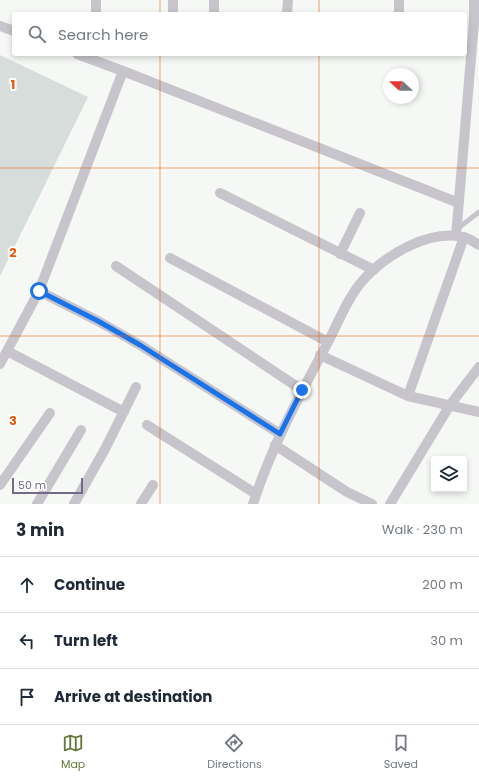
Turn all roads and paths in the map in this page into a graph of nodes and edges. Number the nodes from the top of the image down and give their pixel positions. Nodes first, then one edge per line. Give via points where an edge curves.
1 (96, 0) edge
2 (173, 0) edge
3 (214, 0) edge
4 (288, 0) edge
5 (399, 0) edge
6 (474, 0) edge
7 (96, 12) edge
8 (173, 12) edge
9 (214, 12) edge
10 (287, 12) edge
11 (399, 12) edge
12 (469, 22) edge
13 (0, 26) edge
14 (12, 30) edge
15 (87, 56) edge
16 (97, 58) edge
17 (123, 71) junction
18 (220, 193) dead end
19 (459, 202) junction
20 (479, 212) edge
21 (360, 213) dead end
22 (459, 234) junction
23 (479, 245) edge
24 (340, 254) junction
25 (170, 258) dead end
26 (116, 266) dead end
27 (374, 270) junction
28 (39, 291) junction
29 (328, 342) junction
30 (7, 351) junction
31 (320, 355) junction
32 (0, 364) edge
33 (479, 367) edge
34 (136, 387) dead end
35 (302, 390) junction
36 (408, 396) junction
37 (450, 405) junction
38 (124, 412) junction
39 (479, 412) edge
40 (50, 413) dead end
41 (147, 425) dead end
42 (81, 430) dead end
43 (280, 434) junction
44 (275, 445) junction
45 (0, 485) edge
46 (153, 485) dead end
47 (255, 499) edge
48 (37, 504) edge
49 (74, 504) edge
50 (141, 504) edge
51 (372, 504) edge
52 (390, 504) edge

1 - 7 street
2 - 8 street
3 - 9 street
4 - 10 street
5 - 11 street
6 - 12 street
12 - 19 street
13 - 14 street
15 - 16 street
16 - 17 street
17 - 19 street
17 - 28 street
18 - 24 street
19 - 22 street
20 - 22 lane
21 - 24 street
22 - 23 street
22 - 27 street via 410,246 389,257
22 - 36 street
24 - 27 street
25 - 29 street
26 - 35 street
27 - 29 street via 354,292
28 - 30 street
28 - 43 street via 140,345
29 - 31 street
30 - 32 street
30 - 38 street
31 - 35 street
31 - 36 street
33 - 37 street
34 - 38 street
35 - 43 street
36 - 37 street
37 - 39 street
37 - 52 street
38 - 49 street
40 - 45 street
41 - 47 street
42 - 48 street
43 - 44 street
44 - 47 street
44 - 51 street via 347,492
46 - 50 street

